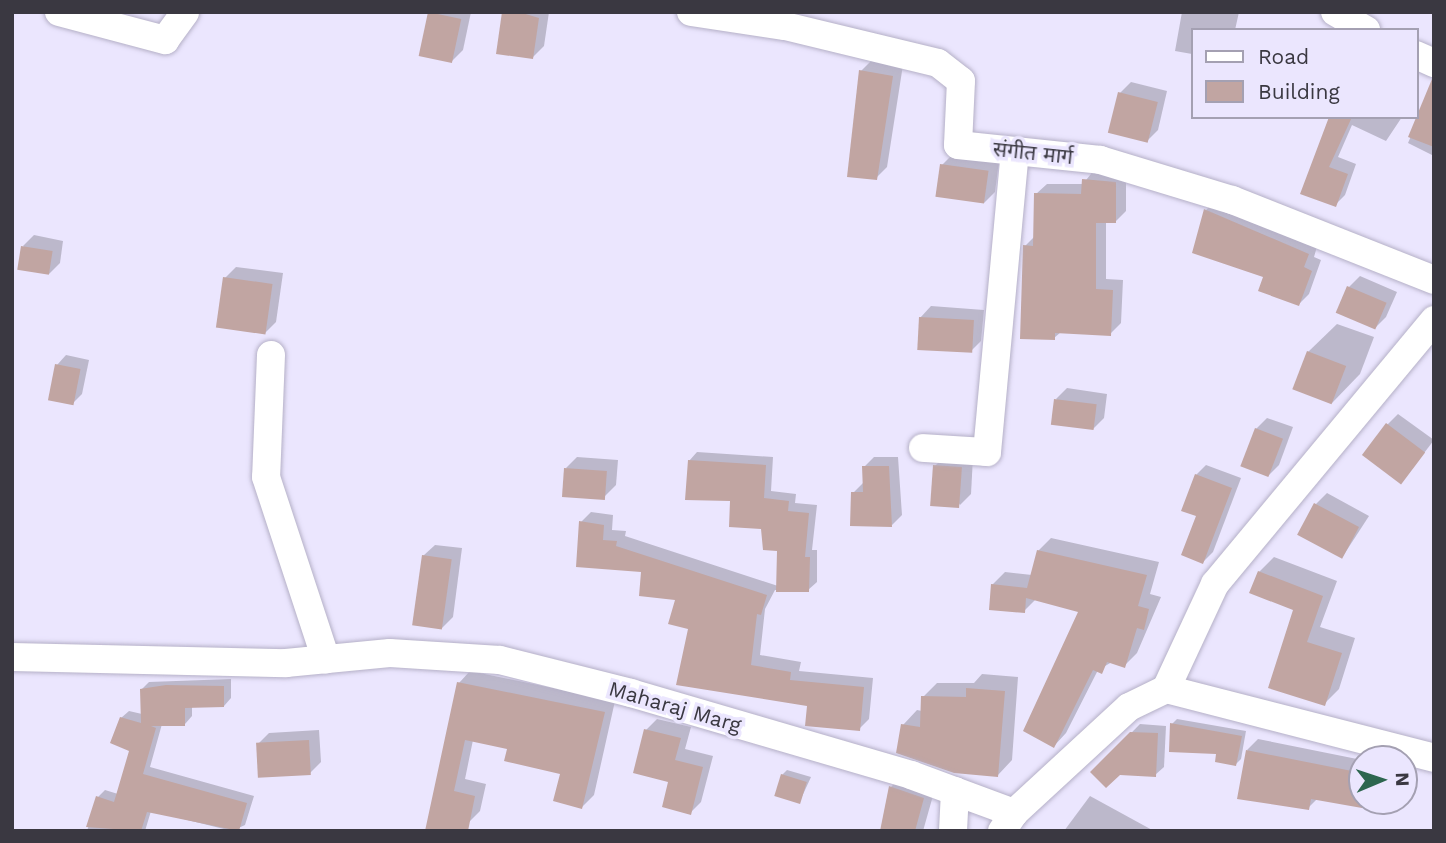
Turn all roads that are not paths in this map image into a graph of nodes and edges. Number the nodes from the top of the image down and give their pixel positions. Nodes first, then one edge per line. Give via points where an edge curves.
1 (60, 12) edge
2 (185, 12) edge
3 (691, 12) edge
4 (1335, 12) edge
5 (1363, 28) edge
6 (1418, 56) edge
7 (1434, 63) edge
8 (1015, 152) junction
9 (1434, 280) edge
10 (1434, 320) edge
11 (271, 355) dead end
12 (923, 447) dead end
13 (12, 657) edge
14 (326, 659) junction
15 (1166, 689) junction
16 (1434, 758) edge
17 (955, 791) junction
18 (1008, 822) edge
19 (953, 831) edge

1 - 2 street via 165,40
3 - 8 street, संगीत मार्ग via 785,26 938,64 961,81 958,145
4 - 5 street
6 - 7 street
8 - 9 street, संगीत मार्ग via 1100,160 1232,200
8 - 12 street via 987,452
10 - 15 street via 1215,584
11 - 14 street via 266,477
13 - 14 street, Maharaj Marg via 285,663
14 - 17 street, Maharaj Marg via 390,653 500,660 644,697
15 - 16 street
15 - 18 street via 1129,706
17 - 18 street, Maharaj Marg
17 - 19 street

